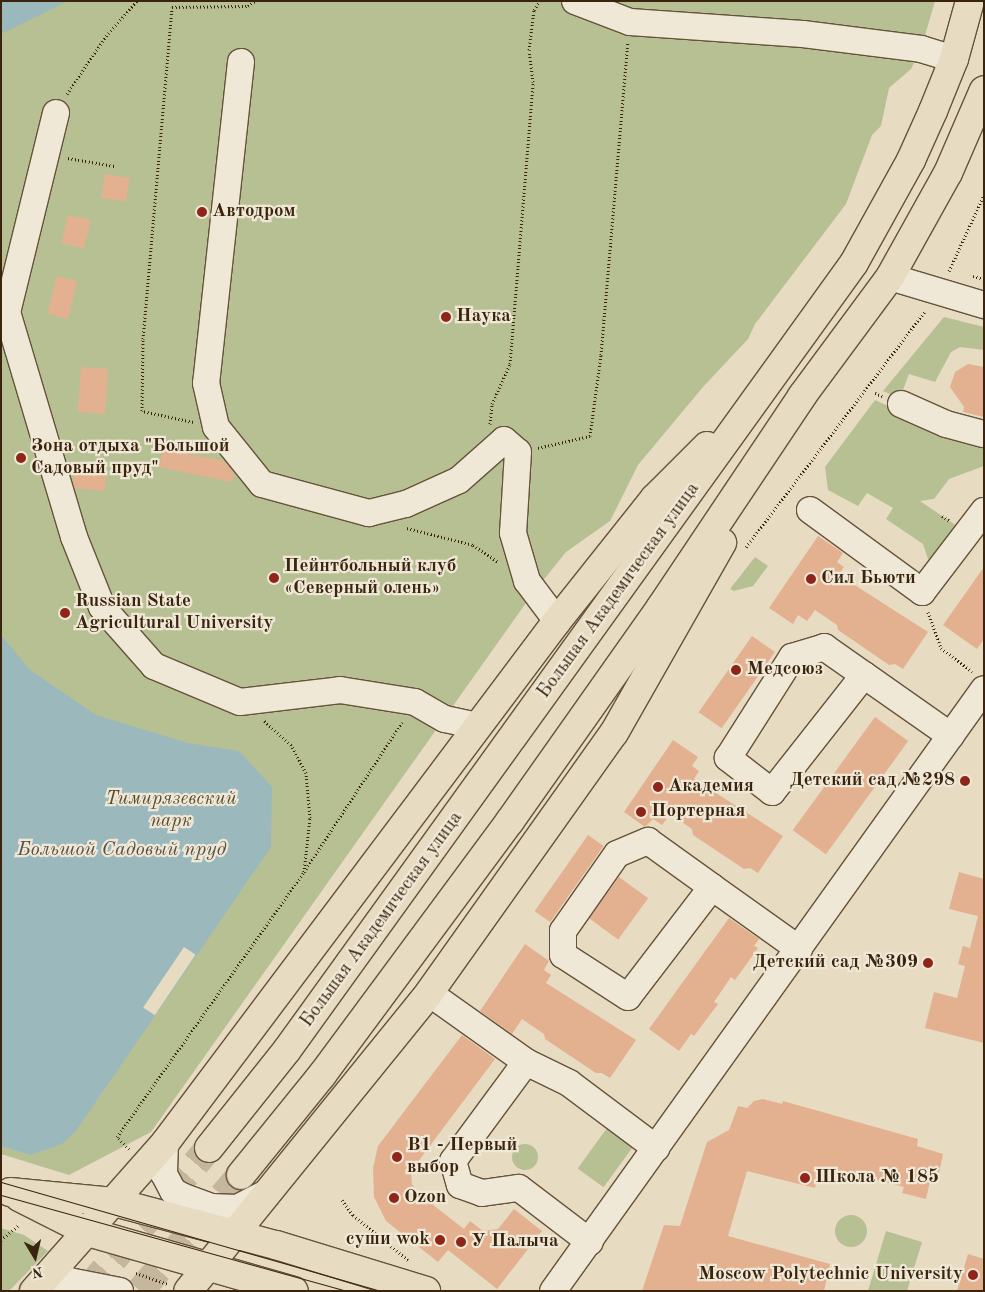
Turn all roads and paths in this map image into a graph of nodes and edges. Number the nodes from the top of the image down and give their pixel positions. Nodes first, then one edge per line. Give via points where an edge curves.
1 (137, 1) edge
2 (255, 1) edge
3 (540, 1) edge
4 (575, 1) edge
5 (970, 1) edge
6 (630, 22) junction
7 (954, 59) junction
8 (241, 62) dead end
9 (984, 90) edge
10 (56, 114) joint
11 (46, 154) junction
12 (114, 166) dead end
13 (984, 195) edge
14 (890, 277) junction
15 (939, 292) junction
16 (984, 305) edge
17 (764, 390) junction
18 (802, 396) junction
19 (901, 404) dead end
20 (216, 427) junction
21 (984, 434) edge
22 (511, 446) junction
23 (810, 510) dead end
24 (984, 511) edge
25 (400, 526) dead end
26 (527, 581) junction
27 (922, 592) junction
28 (557, 621) junction
29 (864, 676) junction
30 (980, 682) edge
31 (240, 702) junction
32 (415, 702) junction
33 (477, 726) junction
34 (951, 736) junction
35 (304, 872) junction
36 (712, 887) junction
37 (799, 949) junction
38 (430, 993) junction
39 (526, 1062) junction
40 (165, 1143) junction
41 (209, 1148) tunnel mouth
42 (656, 1148) junction
43 (136, 1156) dead end
44 (241, 1175) tunnel mouth
45 (273, 1190) junction
46 (6, 1191) edge
47 (342, 1200) dead end
48 (114, 1202) junction
49 (19, 1225) dead end
50 (88, 1232) junction
51 (237, 1234) junction
52 (1, 1240) edge
53 (590, 1242) junction
54 (412, 1262) dead end
55 (210, 1267) junction
56 (34, 1291) edge
57 (40, 1291) edge
58 (120, 1291) edge
59 (188, 1291) edge
60 (294, 1291) edge
61 (426, 1291) edge
62 (553, 1291) edge

1 - 10 path via 106,36
2 - 20 path via 248,6 172,7 170,26 143,339 142,411
3 - 22 path via 534,10 529,50 533,82 510,364 492,404 490,424
4 - 6 street
5 - 7 main road, Большая Академическая улица
6 - 7 street via 803,34 921,49
6 - 22 path via 602,355 590,436
7 - 17 main road, Большая Академическая улица via 911,160 854,263
8 - 20 street via 206,383
9 - 14 main road, Большая Академическая улица via 948,173
10 - 11 street
11 - 12 path
11 - 31 street via 7,312 74,537 102,607 154,666
13 - 15 path
14 - 15 street
14 - 18 main road, Большая Академическая улица
15 - 16 street
17 - 28 main road via 654,499
17 - 41 main road, Большая Академическая улица via 298,1034
18 - 38 main road via 614,732
18 - 44 main road, Большая Академическая улица via 661,606 510,821 322,1075
19 - 21 street via 946,424
20 - 22 street via 262,484 369,513 406,504 459,480
22 - 26 street via 513,533
23 - 27 street
24 - 27 street
25 - 26 path via 473,544
26 - 28 street
27 - 30 path via 941,648
28 - 33 main road
29 - 29 street via 824,647 792,657 728,758 772,792
29 - 34 street
30 - 34 street
31 - 32 street via 340,690
31 - 35 path via 292,745 306,773 310,818
32 - 33 street via 445,719
32 - 35 path
33 - 40 main road
34 - 37 street
35 - 43 path via 117,1137
36 - 36 street via 648,842 617,854 563,931 563,955 628,997
36 - 37 street
37 - 42 street
38 - 39 street
38 - 45 main road
39 - 42 street via 569,1083
39 - 53 street via 453,1161 460,1185 482,1193 519,1188
40 - 45 street via 164,1174 173,1191 184,1197 211,1207 237,1208
40 - 48 main road
42 - 53 street
45 - 51 main road
46 - 48 main road
46 - 50 main road
47 - 54 path via 353,1215
48 - 50 main road
48 - 51 main road
49 - 52 path
50 - 55 main road
50 - 56 main road
51 - 55 main road
51 - 61 main road
53 - 62 street
55 - 59 main road
55 - 60 main road
57 - 58 street via 69,1281

